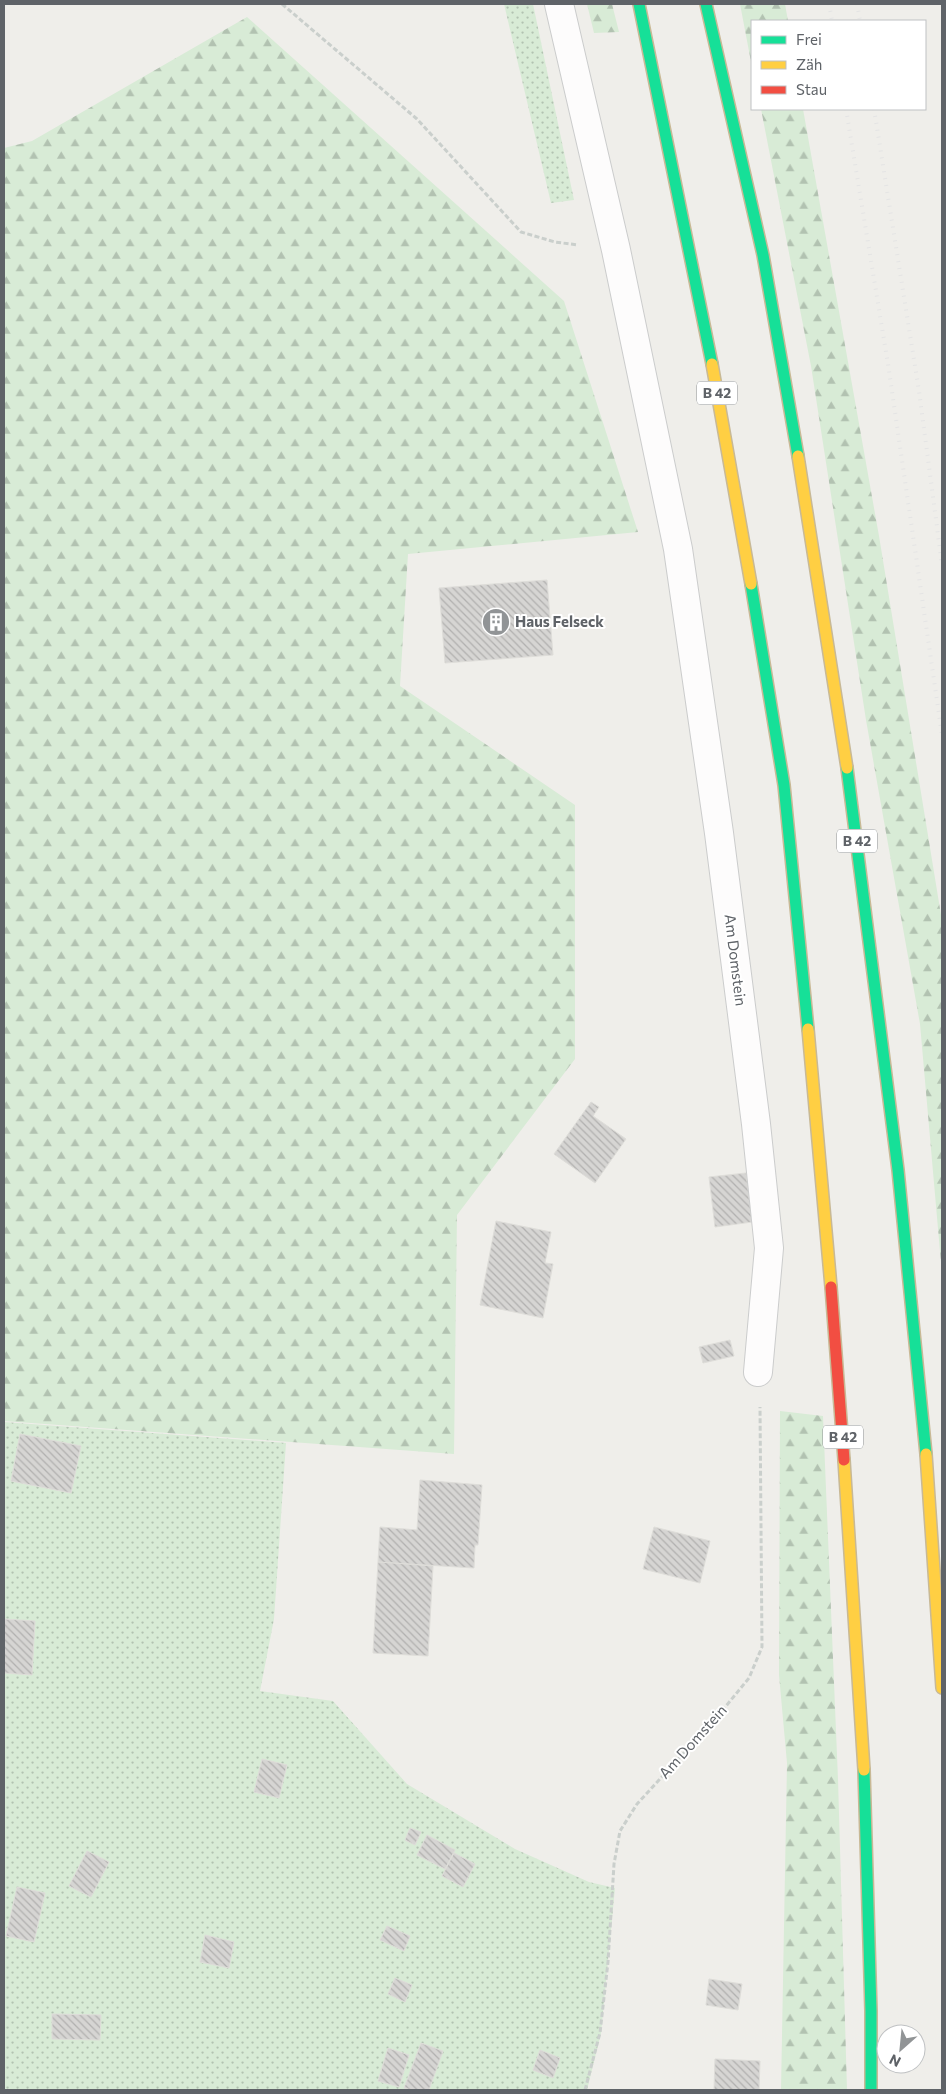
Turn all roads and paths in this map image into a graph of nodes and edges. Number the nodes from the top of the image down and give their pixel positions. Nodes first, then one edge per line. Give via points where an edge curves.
1 (282, 4) edge
2 (559, 4) edge
3 (639, 4) edge
4 (706, 4) edge
5 (616, 250) junction
6 (758, 1385) joint
7 (942, 1688) edge
8 (585, 2090) edge
9 (871, 2090) edge

1 - 5 path via 417,119 521,232 554,242
2 - 5 street, Am Domstein
3 - 9 highway, B 42 via 738,498 784,785 844,1454 863,1750
4 - 7 highway, B 42 via 763,255 805,494 849,781 898,1170 925,1446
5 - 6 street, Am Domstein via 678,549 756,1124 769,1248
6 - 8 path, Am Domstein via 762,1647 748,1678 717,1717 637,1804 620,1832 614,1864 600,2033

